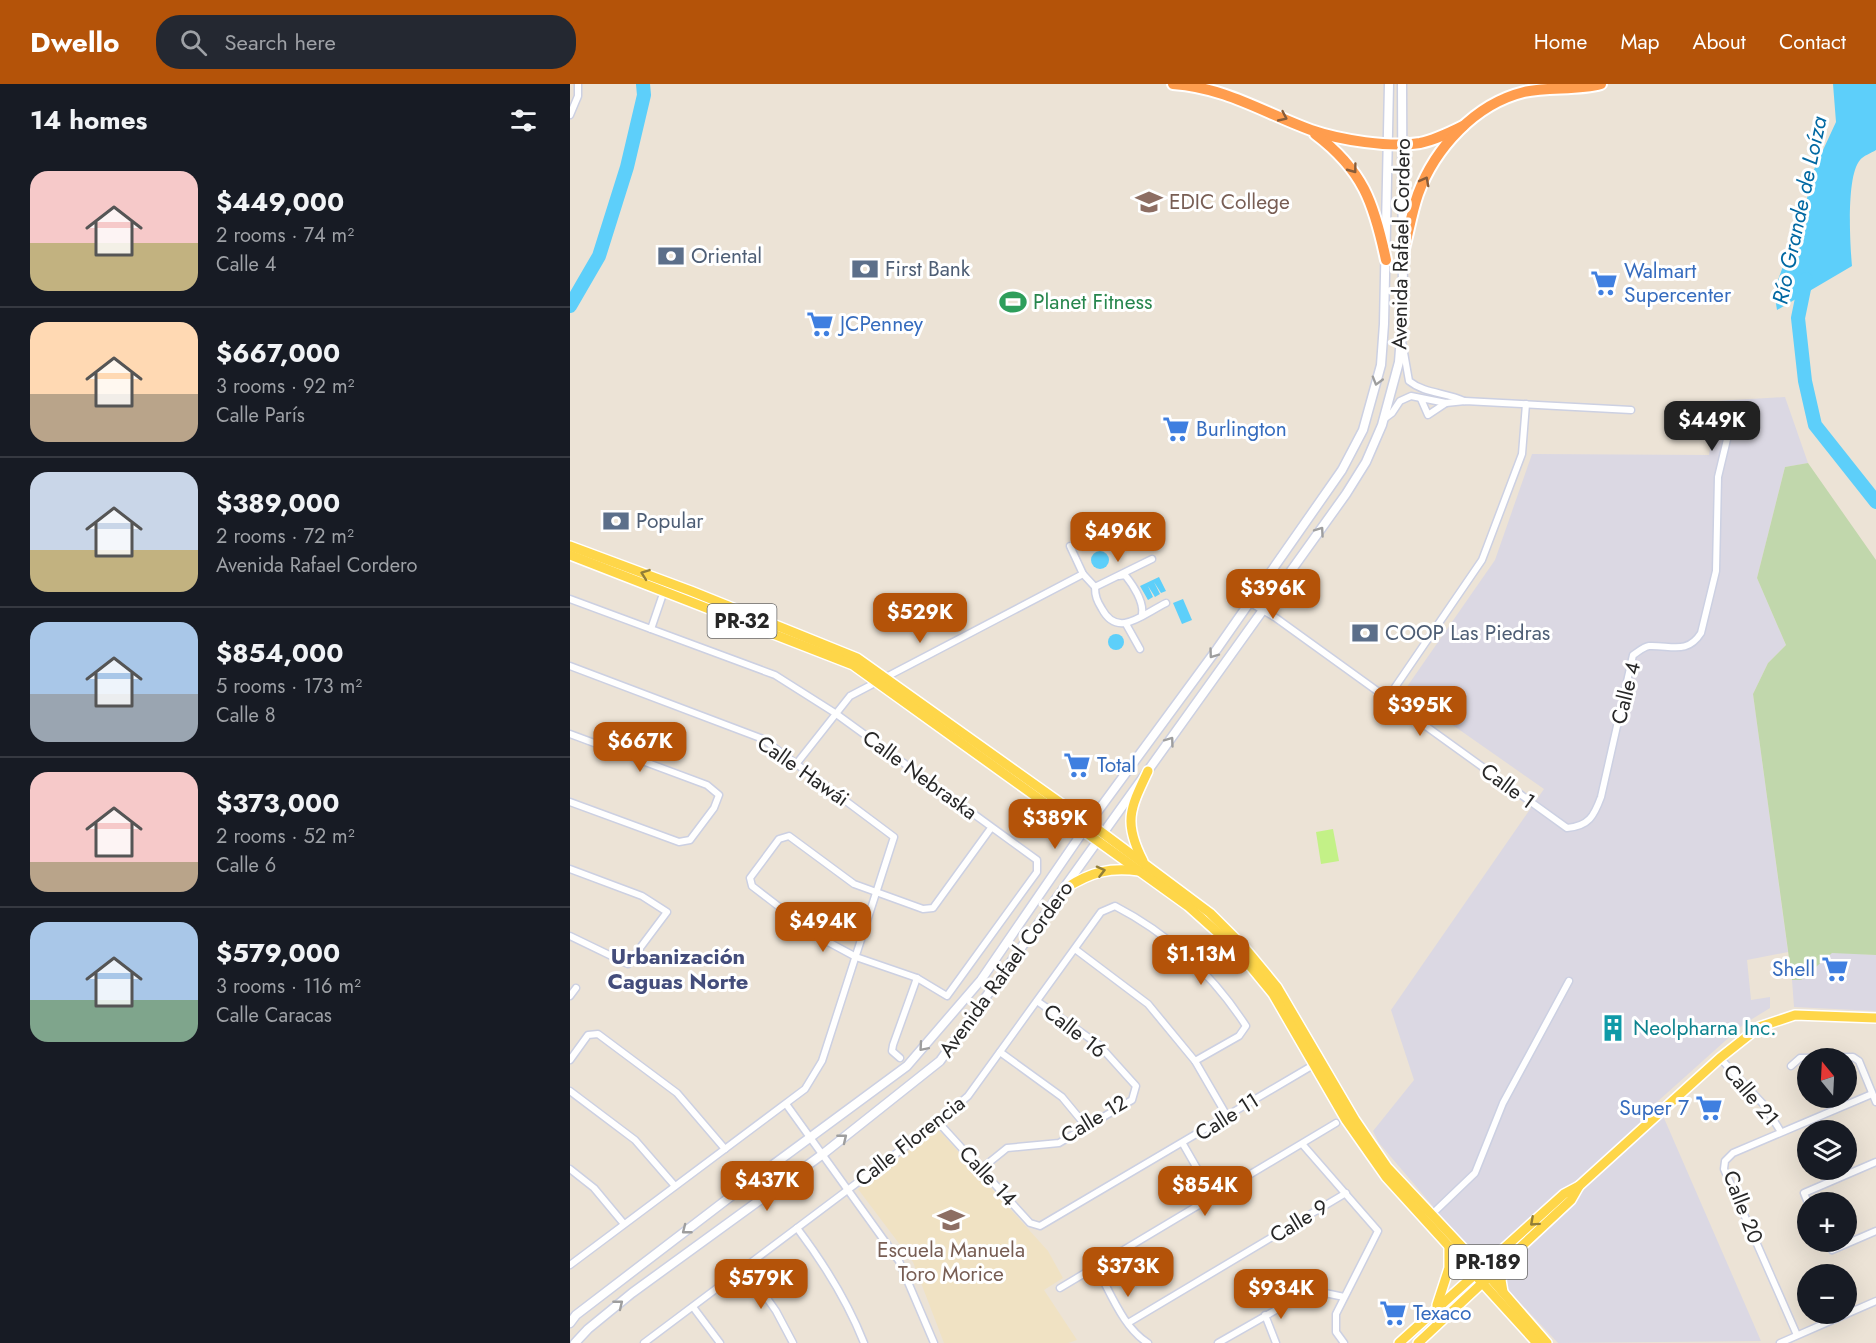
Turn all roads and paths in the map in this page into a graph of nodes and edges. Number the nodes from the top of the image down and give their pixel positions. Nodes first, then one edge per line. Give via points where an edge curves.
1 (578, 84) edge
2 (1173, 84) edge
3 (1389, 84) edge
4 (1402, 84) edge
5 (1601, 84) edge
6 (570, 115) edge
7 (1463, 126) junction
8 (1310, 130) junction
9 (1388, 143) junction
10 (1402, 144) junction
11 (1402, 256) junction
12 (1386, 260) junction
13 (1401, 340) junction
14 (1421, 399) junction
15 (1464, 401) junction
16 (1446, 403) junction
17 (1526, 404) junction
18 (1630, 410) dead end
19 (1384, 420) junction
20 (1729, 431) dead end
21 (570, 546) edge
22 (1070, 546) dead end
23 (570, 555) edge
24 (1152, 559) dead end
25 (1083, 574) junction
26 (1119, 576) junction
27 (666, 586) junction
28 (1095, 587) junction
29 (570, 599) edge
30 (1249, 602) junction
31 (1166, 603) dead end
32 (1264, 611) junction
33 (1142, 614) junction
34 (1126, 624) junction
35 (651, 629) junction
36 (1140, 649) dead end
37 (570, 666) edge
38 (880, 678) junction
39 (1387, 699) junction
40 (836, 713) junction
41 (570, 734) edge
42 (796, 763) junction
43 (1148, 771) junction
44 (570, 802) edge
45 (1593, 818) joint
46 (1087, 827) junction
47 (991, 828) junction
48 (1101, 837) junction
49 (1142, 867) junction
50 (570, 869) edge
51 (1066, 888) junction
52 (878, 894) junction
53 (570, 936) edge
54 (1075, 949) junction
55 (856, 957) junction
56 (917, 978) junction
57 (1569, 981) dead end
58 (576, 988) dead end
59 (570, 996) edge
60 (1038, 1001) junction
61 (1876, 1018) edge
62 (1000, 1052) junction
63 (900, 1058) dead end
64 (1720, 1058) junction
65 (570, 1060) edge
66 (1196, 1061) junction
67 (1317, 1062) junction
68 (1791, 1066) dead end
69 (1136, 1086) joint
70 (570, 1091) edge
71 (1872, 1094) junction
72 (1876, 1102) edge
73 (786, 1104) junction
74 (1227, 1116) junction
75 (938, 1122) junction
76 (1336, 1123) dead end
77 (1086, 1126) junction
78 (1781, 1132) junction
79 (810, 1136) junction
80 (1183, 1144) junction
81 (1303, 1145) junction
82 (725, 1149) junction
83 (824, 1154) junction
84 (1876, 1162) edge
85 (570, 1169) edge
86 (981, 1169) junction
87 (675, 1186) junction
88 (1579, 1186) junction
89 (849, 1189) junction
90 (1806, 1192) edge
91 (1346, 1193) junction
92 (1214, 1198) junction
93 (1428, 1218) junction
94 (624, 1224) junction
95 (1040, 1226) joint
96 (797, 1228) junction
97 (1876, 1231) edge
98 (1857, 1239) edge
99 (1449, 1246) junction
100 (1502, 1251) junction
101 (1466, 1253) junction
102 (1512, 1254) junction
103 (571, 1262) edge
104 (1096, 1267) junction
105 (1481, 1267) junction
106 (745, 1268) junction
107 (1474, 1275) junction
108 (1486, 1280) junction
109 (1060, 1288) dead end
110 (1499, 1295) junction
111 (1344, 1297) junction
112 (1876, 1301) edge
113 (1460, 1304) junction
114 (693, 1307) junction
115 (1435, 1310) junction
116 (1265, 1315) junction
117 (570, 1323) edge
118 (1128, 1323) junction
119 (1797, 1335) junction
120 (575, 1343) edge
121 (645, 1343) edge
122 (720, 1343) edge
123 (793, 1343) edge
124 (864, 1343) edge
125 (934, 1343) edge
126 (1148, 1343) edge
127 (1218, 1343) edge
128 (1276, 1343) edge
129 (1344, 1343) edge
130 (1399, 1343) edge
131 (1418, 1343) edge
132 (1537, 1343) edge
133 (1547, 1343) edge
134 (1780, 1343) edge

1 - 6 street
2 -> 8 highway via 1226,93
3 - 9 main road, Avenida Rafael Cordero
4 - 10 main road, Avenida Rafael Cordero
5 - 7 highway via 1524,92 1499,101
7 - 10 highway via 1434,139
11 -> 7 highway via 1419,191 1440,154
8 - 9 highway
8 -> 12 highway via 1358,175 1375,212
9 - 10 highway
9 - 12 main road, Avenida Rafael Cordero
10 - 11 main road, Avenida Rafael Cordero
11 - 13 main road, Avenida Rafael Cordero
12 -> 30 main road, Avenida Rafael Cordero via 1381,365 1363,430 1342,470
13 - 15 street via 1409,381
13 - 19 main road, Avenida Rafael Cordero
14 - 16 street
14 - 16 street via 1428,415
14 - 19 street via 1411,396 1400,401
15 - 16 street
15 - 17 street
17 - 18 street
17 - 39 street via 1522,454 1482,560
32 -> 19 main road, Avenida Rafael Cordero via 1346,495
20 - 45 street, Calle 4 via 1718,477 1716,571 1701,633 1683,649 1647,646 1633,655
27 -> 21 main road, PR-32
22 - 25 street
23 - 27 main road, PR-32
24 - 26 street
25 - 28 street
25 - 38 street
26 - 28 street
26 - 33 street via 1125,575 1130,581
27 - 35 street
27 - 38 main road, PR-32
28 - 34 street via 1095,596 1108,621
29 - 35 street, Calle Nebraska
30 - 32 street, Calle 1
30 -> 46 main road, Avenida Rafael Cordero
31 - 33 street
32 - 39 street, Calle 1
43 -> 32 main road, Avenida Rafael Cordero
33 - 34 street
34 - 36 street
35 - 40 street, Calle Nebraska via 775,675
37 - 42 street, Calle Hawái via 764,739
38 - 40 street via 850,696
38 - 46 main road, PR-32
39 - 45 street, Calle 1 via 1567,828 1581,826
40 - 42 street
40 - 47 street, Calle Nebraska
41 - 44 street via 707,785 719,795 690,840 679,842
42 - 52 street, Calle Hawái via 894,837
43 - 48 main road, Avenida Rafael Cordero
43 - 49 main road via 1131,806 1129,823
46 - 48 main road, PR-32
46 -> 79 main road, Avenida Rafael Cordero via 981,980 907,1066
47 - 52 street via 933,908 923,909
47 - 56 street, Calle Nebraska via 1037,860 1037,872 947,996
48 - 49 main road, PR-32
48 - 51 main road, Avenida Rafael Cordero
51 -> 49 main road via 1110,868
49 - 67 main road, PR-32 via 1246,959
50 - 53 street via 642,896 667,912 628,964
83 -> 51 main road, Avenida Rafael Cordero via 939,1061
52 - 55 street
52 - 55 street via 854,884 789,836 778,838 750,878 752,886 817,936
54 - 60 street, Calle Florencia
54 - 66 street via 1148,1004
54 - 66 street, Calle Florencia via 1101,912 1114,906 1189,956 1228,999 1246,1026 1239,1036
55 - 56 street
55 - 73 street via 822,1061 805,1089
56 - 63 street via 892,1051
57 - 93 street via 1503,1103 1476,1173
58 - 59 street
60 - 62 street, Calle Florencia
60 - 69 street, Calle 16 via 1099,1045
61 - 64 main road, PR-189 via 1795,1016 1759,1027
62 - 75 street, Calle Florencia via 968,1096
62 - 77 street via 1062,1097
64 - 78 street, Calle 21 via 1764,1105
64 - 88 main road, PR-189
65 - 82 street via 588,1035 598,1034 677,1093
66 - 74 street
67 - 74 street, Calle 11
67 - 93 main road, PR-32 via 1367,1153
68 - 71 street via 1800,1058 1853,1057 1859,1061
69 - 77 street, Calle 12 via 1132,1100
70 - 87 street via 635,1140
71 - 72 street
71 - 78 street, Calle 20
73 - 79 street
73 - 82 street
74 - 80 street, Calle 11
75 - 86 street, Calle 14
75 - 89 street, Calle Florencia
76 - 81 street
77 - 86 street, Calle 12 via 1059,1143 1007,1148
78 - 119 street, Calle 20 via 1733,1153 1725,1161 1724,1169
79 - 83 street
79 -> 117 main road, Avenida Rafael Cordero
80 - 92 street
80 - 95 street, Calle 11
81 - 91 street
81 - 92 street
82 - 87 street
83 - 89 street
120 -> 83 main road, Avenida Rafael Cordero via 632,1293
84 - 90 street
85 - 94 street via 594,1188
86 - 95 street, Calle 14 via 1030,1223
87 - 94 street
88 -> 100 main road, PR-189 via 1564,1194
88 - 102 main road, PR-189 via 1571,1200
89 - 96 street, Calle Florencia
89 - 125 street via 899,1261
91 - 111 street via 1378,1231
91 - 118 street, Calle 9
92 - 104 street
93 - 99 main road, PR-32
93 - 101 main road, PR-32
94 - 103 street
96 - 106 street, Calle Florencia
96 - 124 street via 831,1275
97 - 98 street
99 - 107 main road, PR-32
99 - 115 main road via 1449,1268
100 - 101 main road via 1482,1257
100 - 105 main road, PR-189
101 - 105 main road, PR-32
102 - 108 main road, PR-189
102 - 110 main road via 1502,1274
104 - 109 street
104 - 118 street
105 - 107 main road, PR-189
105 - 108 main road, PR-32
106 - 114 street, Calle Florencia
106 - 123 street
107 - 108 main road, PR-32
107 - 115 main road, PR-189
108 - 110 main road, PR-32
108 - 113 main road, PR-189
110 - 113 main road via 1482,1294
110 - 132 main road, PR-32
110 - 133 main road, PR-32
111 - 116 street via 1311,1290
111 - 129 street via 1336,1314 1336,1332
112 - 119 street
113 - 131 main road, PR-189
114 - 121 street, Calle Florencia
114 - 122 street
115 - 130 main road, PR-189
116 - 127 street
116 - 128 street
118 - 126 street
119 - 134 street

